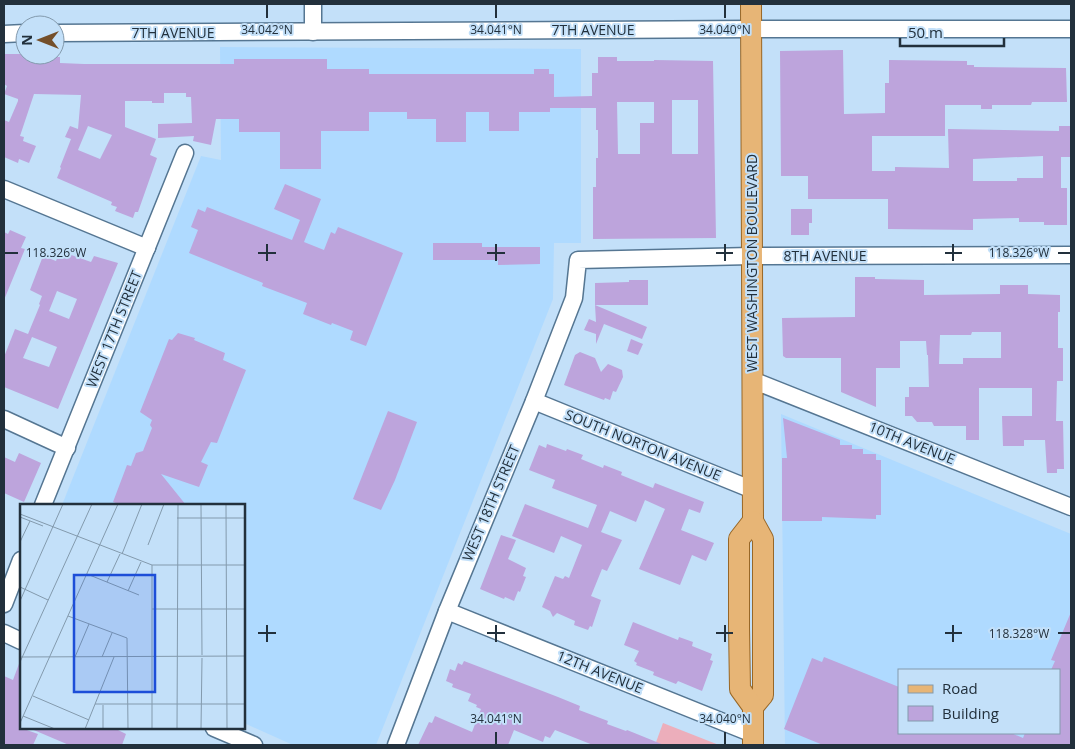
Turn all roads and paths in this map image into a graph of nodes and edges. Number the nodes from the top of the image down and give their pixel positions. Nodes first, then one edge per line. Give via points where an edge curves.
1 (313, 4) edge
2 (750, 4) edge
3 (751, 29) junction
4 (1071, 29) edge
5 (313, 32) junction
6 (65, 33) edge
7 (185, 153) dead end
8 (4, 189) edge
9 (147, 248) junction
10 (1071, 255) edge
11 (751, 256) junction
12 (578, 260) joint
13 (752, 380) junction
14 (534, 401) junction
15 (4, 419) edge
16 (66, 448) junction
17 (753, 490) junction
18 (43, 504) edge
19 (1071, 507) edge
20 (20, 563) edge
21 (4, 604) edge
22 (446, 611) junction
23 (4, 634) edge
24 (20, 641) edge
25 (216, 729) edge
26 (753, 739) edge
27 (254, 745) edge
28 (396, 745) edge

1 - 5 street
2 - 3 main road, WEST WASHINGTON BOULEVARD
3 - 4 street, 7TH AVENUE
3 - 5 street, 7TH AVENUE
3 - 11 main road, WEST WASHINGTON BOULEVARD
5 - 6 street, 7TH AVENUE
7 - 9 street, WEST 17TH STREET
8 - 9 street
9 - 16 street, WEST 17TH STREET
10 - 11 street, 8TH AVENUE
11 - 12 street, 8TH AVENUE
11 - 13 main road, WEST WASHINGTON BOULEVARD
12 - 14 street, WEST 18TH STREET via 574,298
13 - 17 main road, WEST WASHINGTON BOULEVARD
13 - 19 street, 10TH AVENUE
14 - 17 street, SOUTH NORTON AVENUE
14 - 22 street, WEST 18TH STREET
15 - 16 street
16 - 18 street, WEST 17TH STREET
17 - 26 main road, WEST WASHINGTON BOULEVARD via 753,521 762,539 764,695 753,707
20 - 21 street
22 - 26 street, 12TH AVENUE
22 - 28 street, WEST 18TH STREET
23 - 24 street
25 - 27 street

